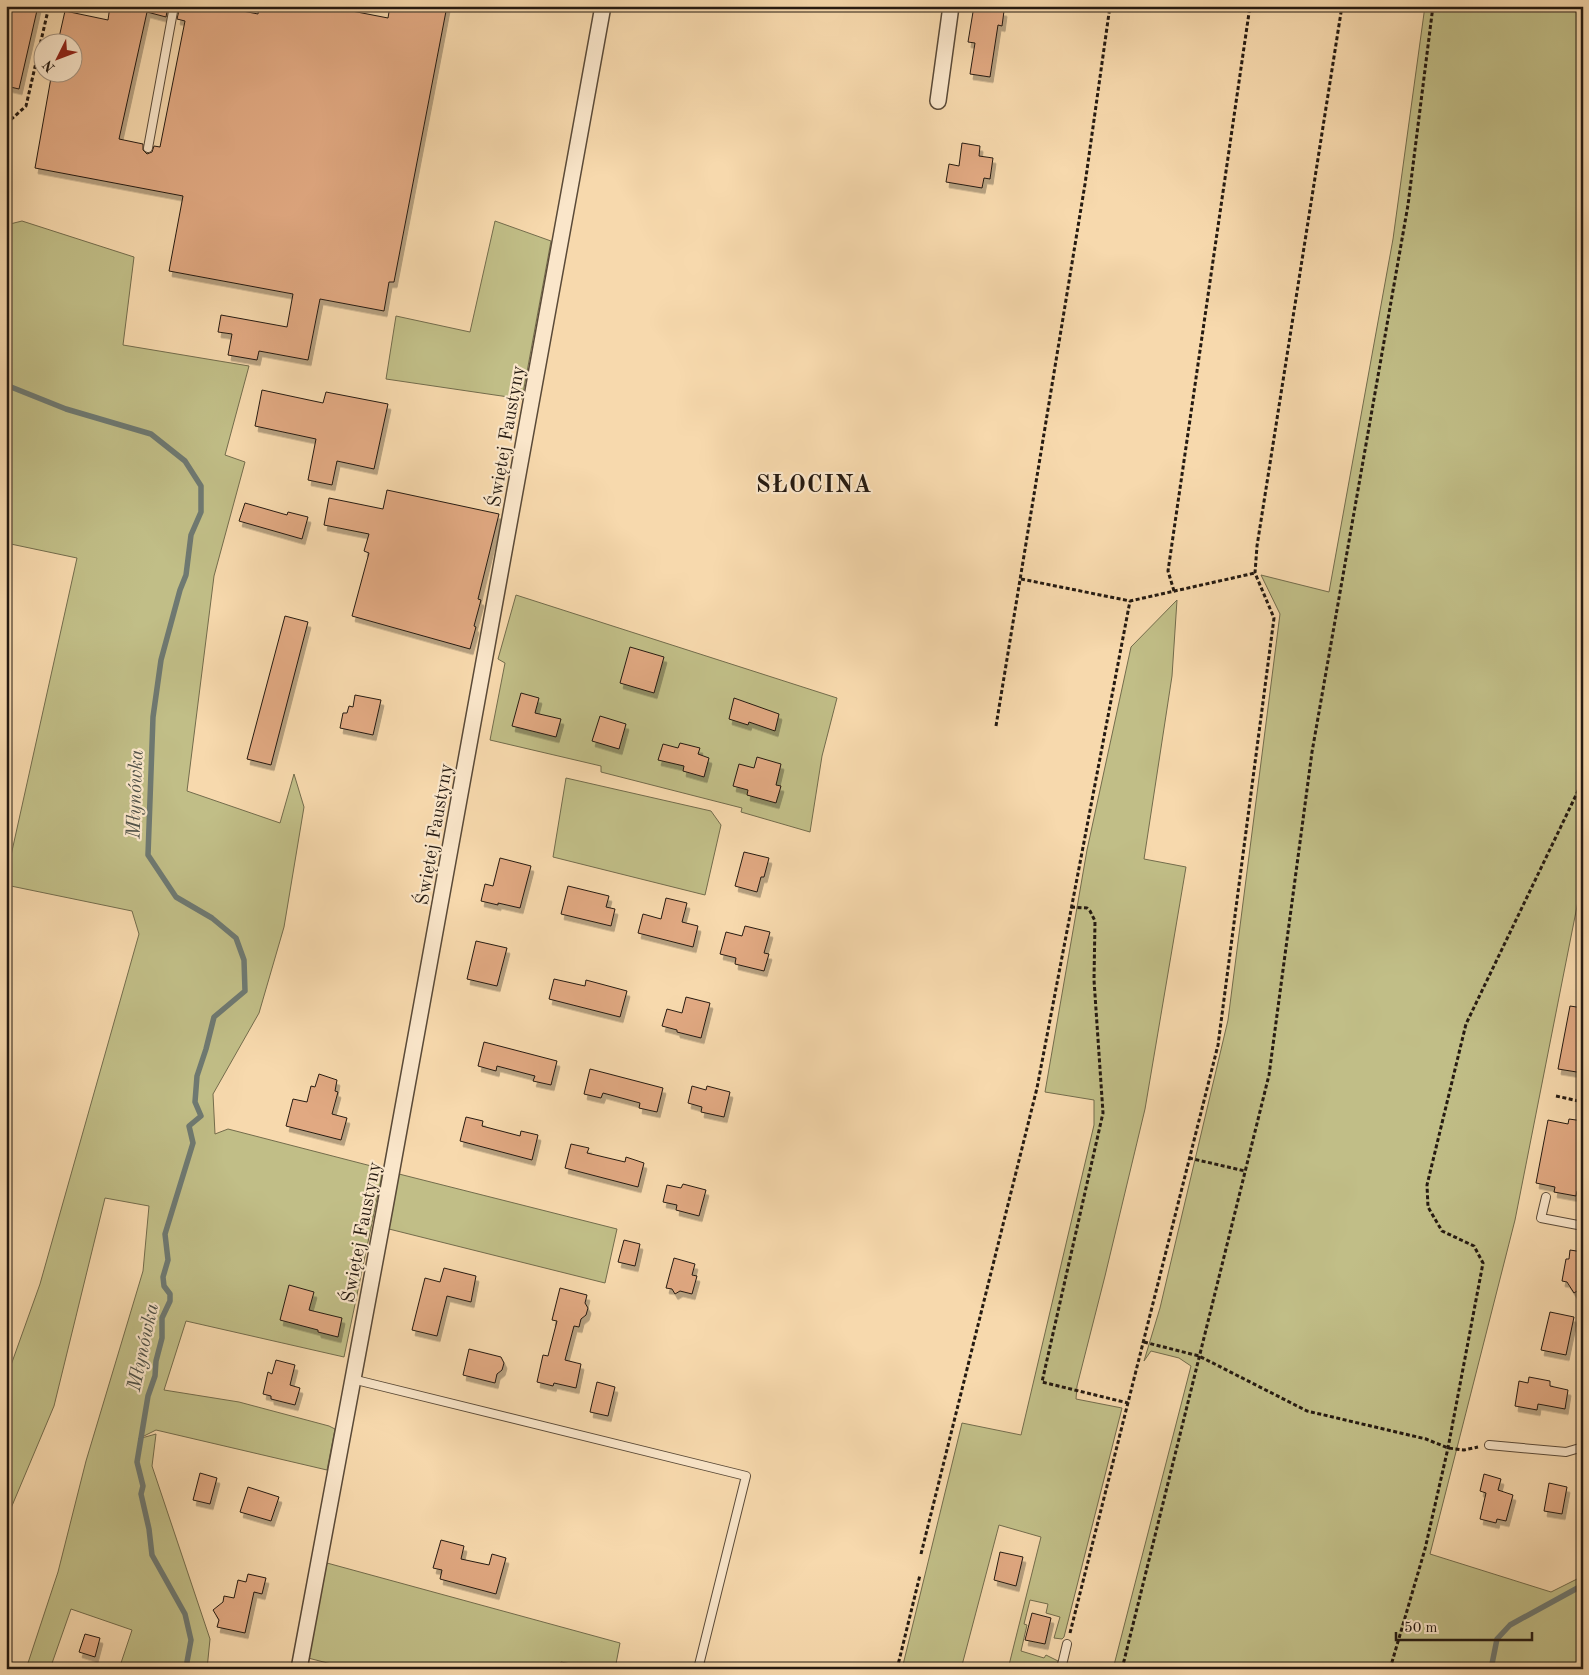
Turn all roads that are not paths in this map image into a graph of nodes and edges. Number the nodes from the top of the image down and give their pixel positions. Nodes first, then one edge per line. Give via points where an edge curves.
1 (174, 6) edge
2 (603, 6) edge
3 (952, 6) edge
4 (938, 101) dead end
5 (148, 148) dead end
6 (1546, 1196) dead end
7 (1583, 1226) edge
8 (352, 1379) junction
9 (1489, 1445) road end
10 (1583, 1448) edge
11 (1067, 1644) road end
12 (299, 1669) edge
13 (698, 1669) edge
14 (1061, 1669) edge

1 - 5 lane
2 - 8 street, Świętej Faustyny
3 - 4 street
6 - 7 lane via 1542,1218
8 - 12 street, Świętej Faustyny
8 - 13 lane via 746,1476
9 - 10 lane via 1566,1452
11 - 14 lane

